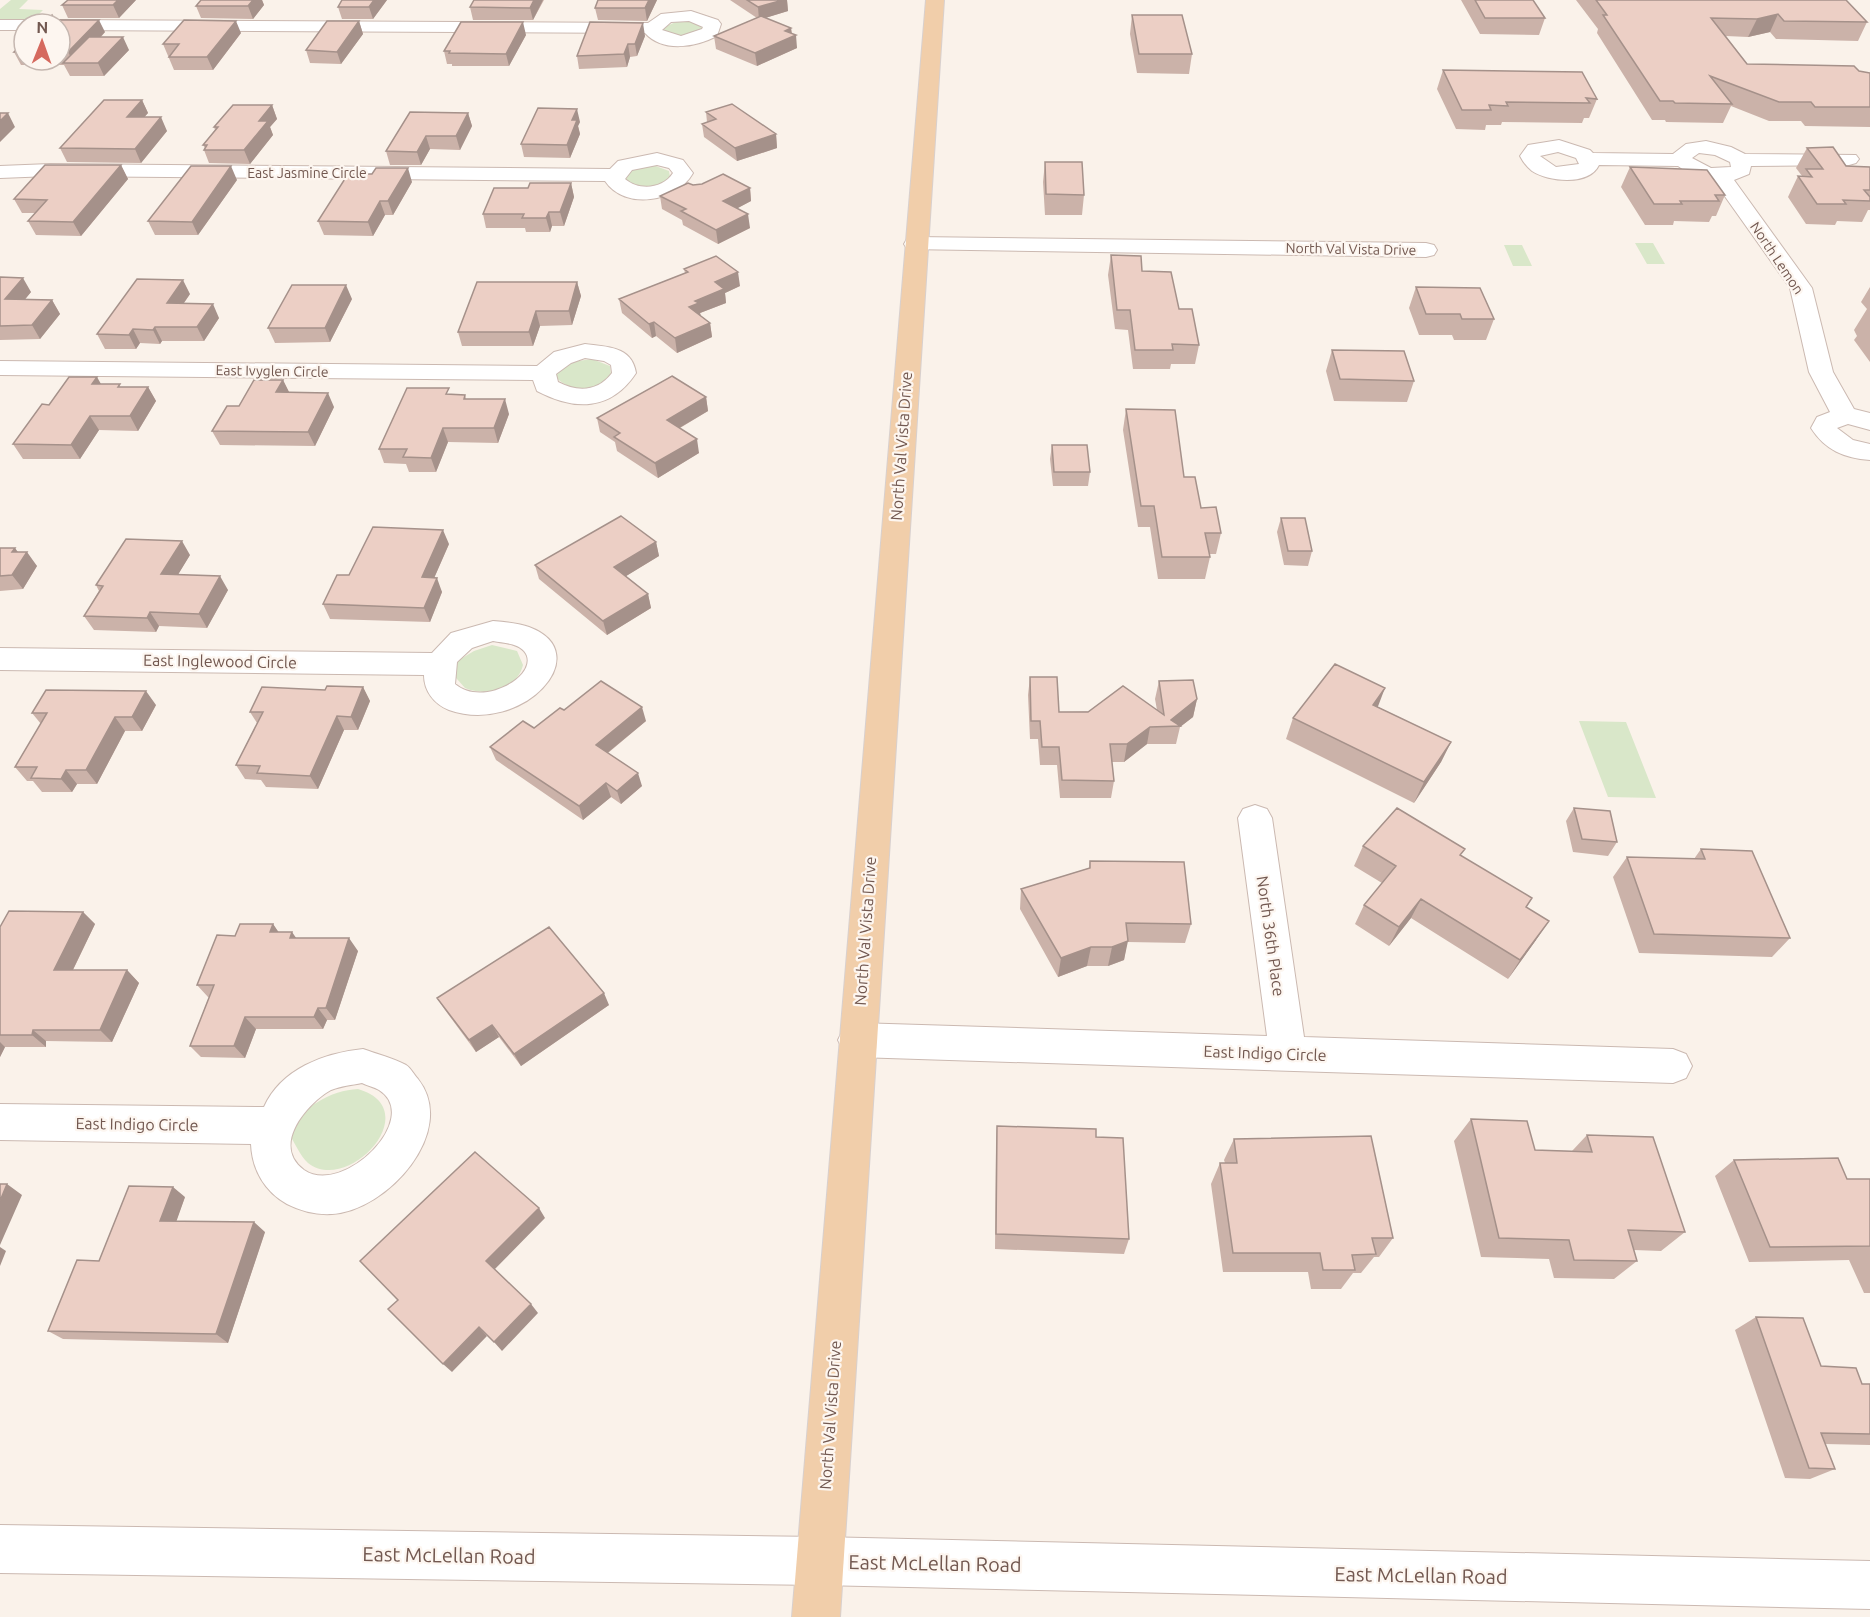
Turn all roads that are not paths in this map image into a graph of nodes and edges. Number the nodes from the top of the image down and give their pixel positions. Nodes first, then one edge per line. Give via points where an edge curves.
1 (935, 0) edge
2 (72, 25) edge
3 (653, 28) dead end
4 (1588, 159) dead end
5 (1683, 160) junction
6 (1740, 160) junction
7 (1870, 168) edge
8 (0, 172) edge
9 (615, 175) dead end
10 (1720, 175) junction
11 (915, 244) junction
12 (1426, 250) dead end
13 (0, 368) edge
14 (544, 373) dead end
15 (1844, 416) junction
16 (1870, 422) edge
17 (1870, 453) edge
18 (0, 659) edge
19 (439, 664) dead end
20 (1255, 818) dead end
21 (857, 1040) junction
22 (1288, 1054) junction
23 (1673, 1066) dead end
24 (0, 1122) edge
25 (274, 1126) dead end
26 (0, 1549) edge
27 (820, 1561) junction
28 (1870, 1585) edge
29 (816, 1617) edge

1 - 11 main road, North Val Vista Drive
2 - 3 street
4 - 5 street
5 - 6 street via 1686,150 1701,147
5 - 10 street via 1699,171
6 - 7 street via 1855,151
6 - 10 street via 1742,170 1738,173
8 - 9 street, East Jasmine Circle
10 - 15 street, North Lemon via 1801,288 1821,372
11 - 12 street, North Val Vista Drive
11 - 21 main road, North Val Vista Drive
13 - 14 street, East Ivyglen Circle
15 - 16 street
15 - 17 street via 1826,422 1828,435 1846,448
18 - 19 street, East Inglewood Circle
20 - 22 street, North 36th Place
21 - 22 street, East Indigo Circle
21 - 27 main road, North Val Vista Drive
22 - 23 street, East Indigo Circle
24 - 25 street, East Indigo Circle
26 - 27 street, East McLellan Road
27 - 28 street, East McLellan Road
27 - 29 main road, North Val Vista Drive

